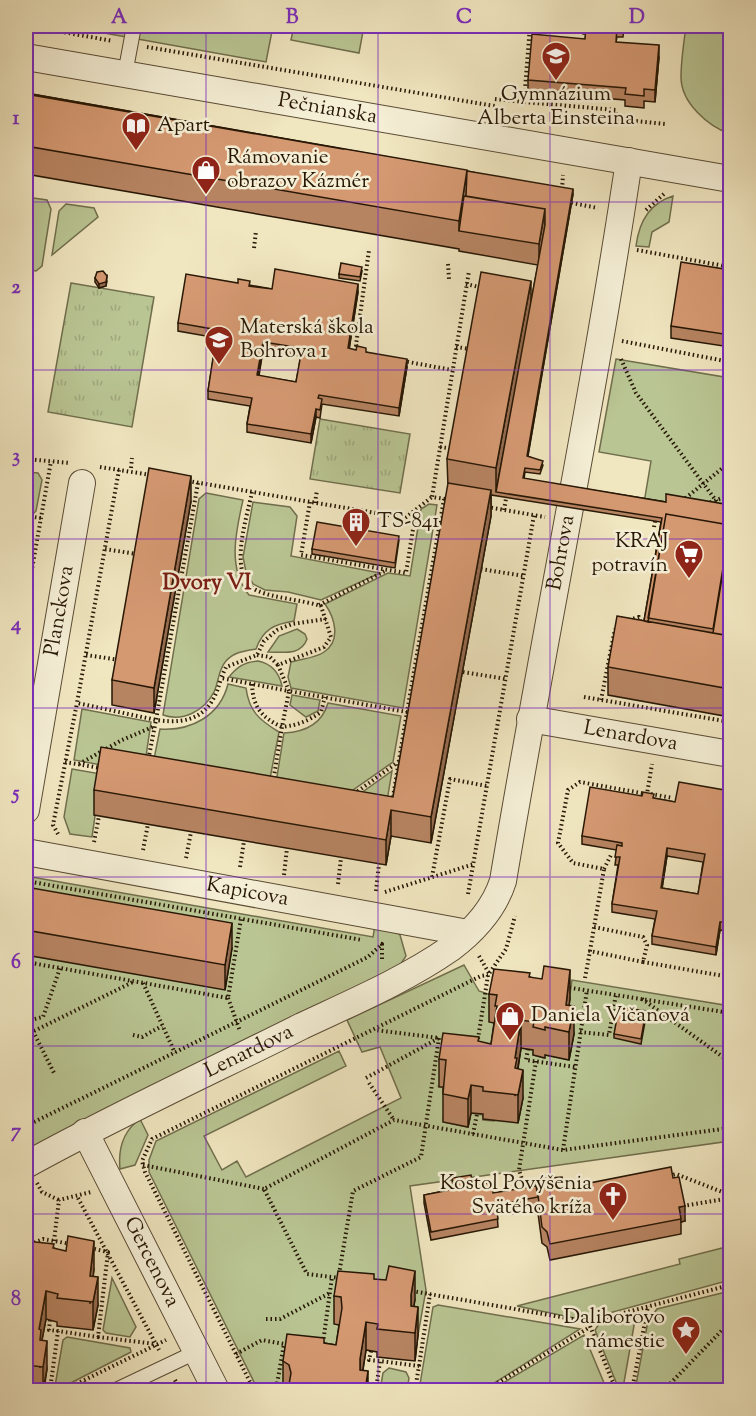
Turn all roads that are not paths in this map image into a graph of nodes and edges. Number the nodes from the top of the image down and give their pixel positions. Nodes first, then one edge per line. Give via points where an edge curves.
1 (134, 26) edge
2 (26, 57) edge
3 (125, 74) junction
4 (629, 161) junction
5 (730, 179) edge
6 (84, 473) road end
7 (530, 719) junction
8 (730, 754) edge
9 (26, 810) edge
10 (26, 852) edge
11 (468, 933) junction
12 (85, 1132) junction
13 (26, 1165) edge
14 (196, 1352) junction
15 (116, 1390) edge
16 (216, 1390) edge

1 - 3 lane
2 - 3 street, Pečnianska
3 - 4 street, Pečnianska
4 - 5 street, Pečnianska
4 - 7 street, Bohrova via 610,292
6 - 9 street, Planckova
7 - 8 street, Lenardova
7 - 11 street, Bohrova via 503,881 488,913
10 - 11 street, Kapicova
11 - 12 street, Lenardova via 398,980
12 - 13 street, Lenardova
12 - 14 street, Gercenova
14 - 15 lane
14 - 16 street, Gercenova

